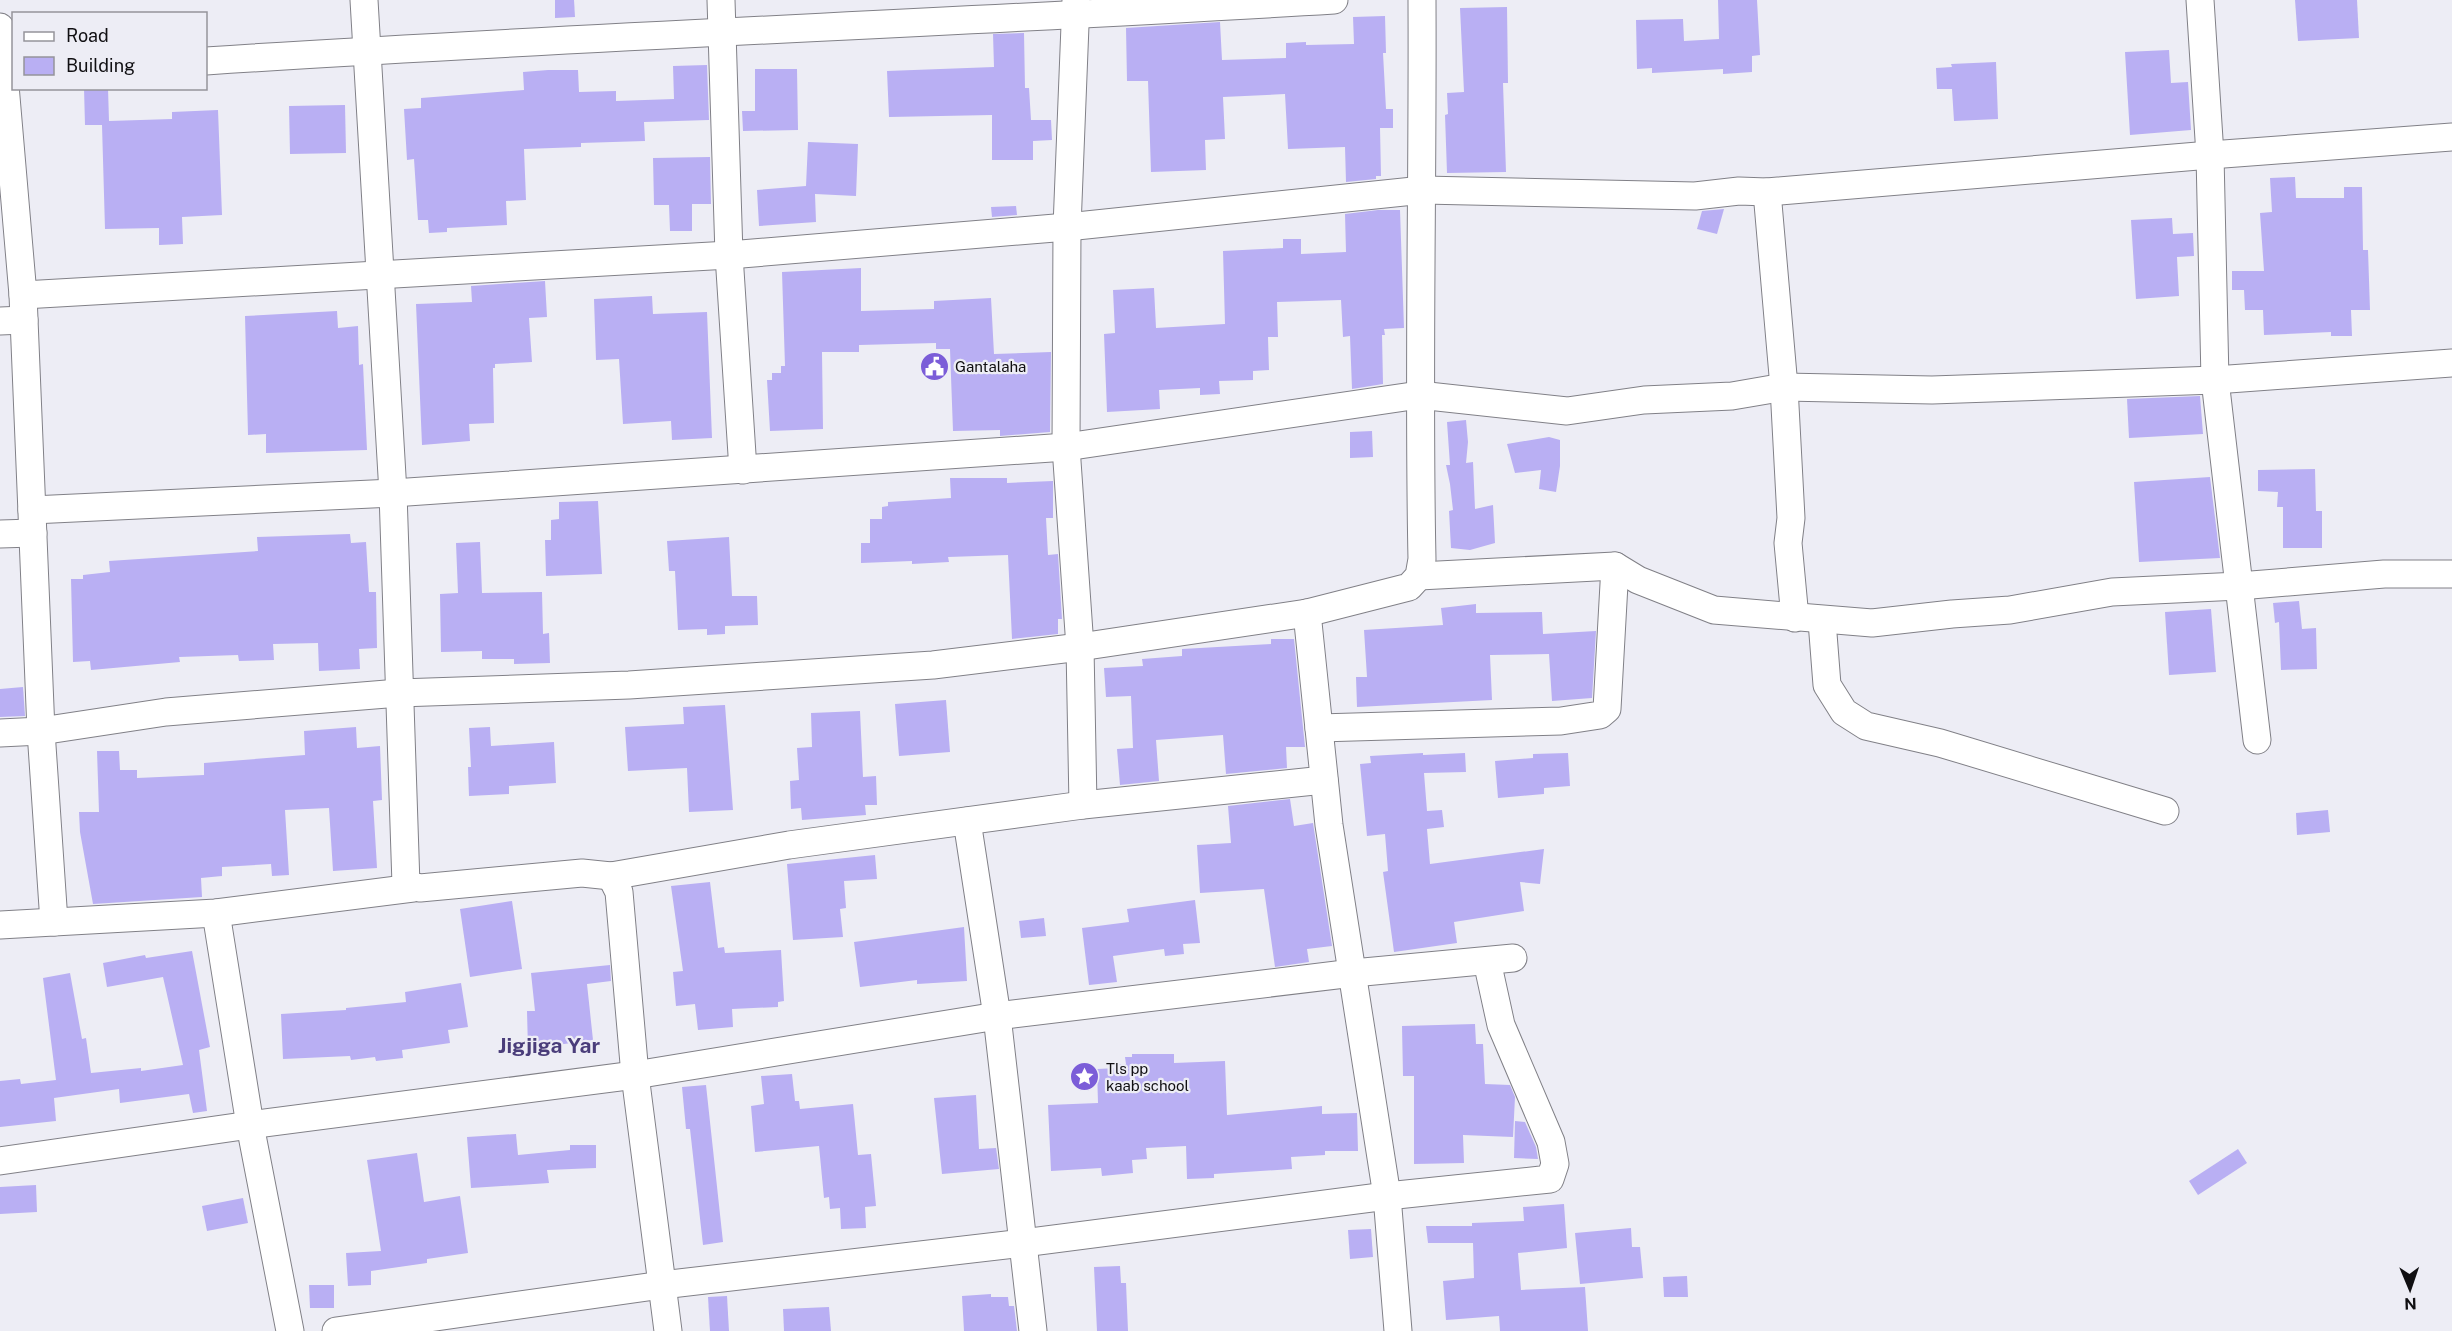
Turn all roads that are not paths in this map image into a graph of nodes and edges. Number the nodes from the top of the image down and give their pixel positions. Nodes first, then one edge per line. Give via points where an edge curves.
1 (364, 0) edge
2 (721, 0) edge
3 (1334, 0) edge
4 (1422, 0) edge
5 (2199, 0) edge
6 (1076, 8) edge
7 (0, 27) edge
8 (722, 31) junction
9 (367, 50) junction
10 (207, 61) edge
11 (5, 75) edge
12 (2452, 137) edge
13 (2210, 155) junction
14 (1423, 190) junction
15 (1767, 192) junction
16 (1067, 227) junction
17 (729, 255) junction
18 (381, 273) junction
19 (16, 312) edge
20 (2452, 363) edge
21 (2215, 381) junction
22 (1784, 387) junction
23 (1419, 395) junction
24 (1066, 447) junction
25 (743, 470) junction
26 (393, 493) junction
27 (32, 522) junction
28 (0, 534) edge
29 (1615, 566) junction
30 (2452, 574) edge
31 (1419, 576) junction
32 (2239, 586) junction
33 (1307, 613) junction
34 (1795, 618) junction
35 (1822, 621) junction
36 (1080, 647) junction
37 (399, 693) junction
38 (1319, 728) junction
39 (41, 731) junction
40 (0, 733) edge
41 (2257, 740) dead end
42 (1324, 780) junction
43 (1083, 805) junction
44 (2165, 811) dead end
45 (967, 821) junction
46 (611, 876) junction
47 (412, 888) junction
48 (216, 913) junction
49 (54, 922) junction
50 (0, 925) edge
51 (1353, 973) junction
52 (997, 1016) junction
53 (635, 1075) junction
54 (250, 1125) junction
55 (0, 1161) edge
56 (1387, 1196) junction
57 (1023, 1243) junction
58 (662, 1285) junction
59 (290, 1331) edge
60 (336, 1331) edge
61 (668, 1331) edge
62 (1033, 1331) edge
63 (1398, 1331) edge

1 - 9 street
2 - 8 street
3 - 6 street
4 - 14 street
5 - 13 street
6 - 8 street
6 - 16 street
7 - 11 street
8 - 9 street
8 - 17 street
9 - 10 street
9 - 18 street
11 - 19 street
12 - 13 street
13 - 15 street
13 - 21 street
14 - 15 street via 1695,196
14 - 16 street
14 - 23 street
15 - 22 street
16 - 17 street
16 - 24 street
17 - 18 street
17 - 25 street
18 - 19 street
18 - 26 street
19 - 27 street
20 - 21 street
21 - 22 street via 1932,390
21 - 32 street
22 - 23 street via 1732,396 1644,400 1567,411
22 - 34 street via 1791,518 1788,543
23 - 24 street
23 - 31 street
24 - 25 street
24 - 36 street
25 - 26 street
26 - 27 street
26 - 37 street
27 - 28 street
27 - 39 street
29 - 31 street
29 - 34 street via 1638,580 1714,610
29 - 38 street via 1606,708 1600,715 1561,721
30 - 32 street via 2384,574
31 - 33 street via 1409,587
32 - 35 street via 2112,592 2010,610 1872,623
32 - 41 street
33 - 36 street
33 - 38 street
34 - 35 street
35 - 44 street via 1827,685 1844,712 1866,726 1940,743
36 - 37 street via 809,675
36 - 43 street
37 - 39 street via 166,712
37 - 47 street via 404,877 406,885
38 - 42 street
39 - 40 street
39 - 49 street
42 - 43 street
42 - 51 street
43 - 45 street
45 - 46 street via 789,845
45 - 52 street
46 - 47 street via 582,873
46 - 53 street via 619,892
47 - 48 street
48 - 49 street
48 - 54 street
49 - 50 street
51 - 52 street
51 - 56 street
51 - 56 street via 1500,959 1501,1025 1551,1142 1555,1164 1550,1179
52 - 53 street
52 - 57 street
53 - 54 street
53 - 58 street
54 - 55 street
54 - 59 street
56 - 57 street
56 - 63 street
57 - 58 street
57 - 62 street
58 - 60 street
58 - 61 street

